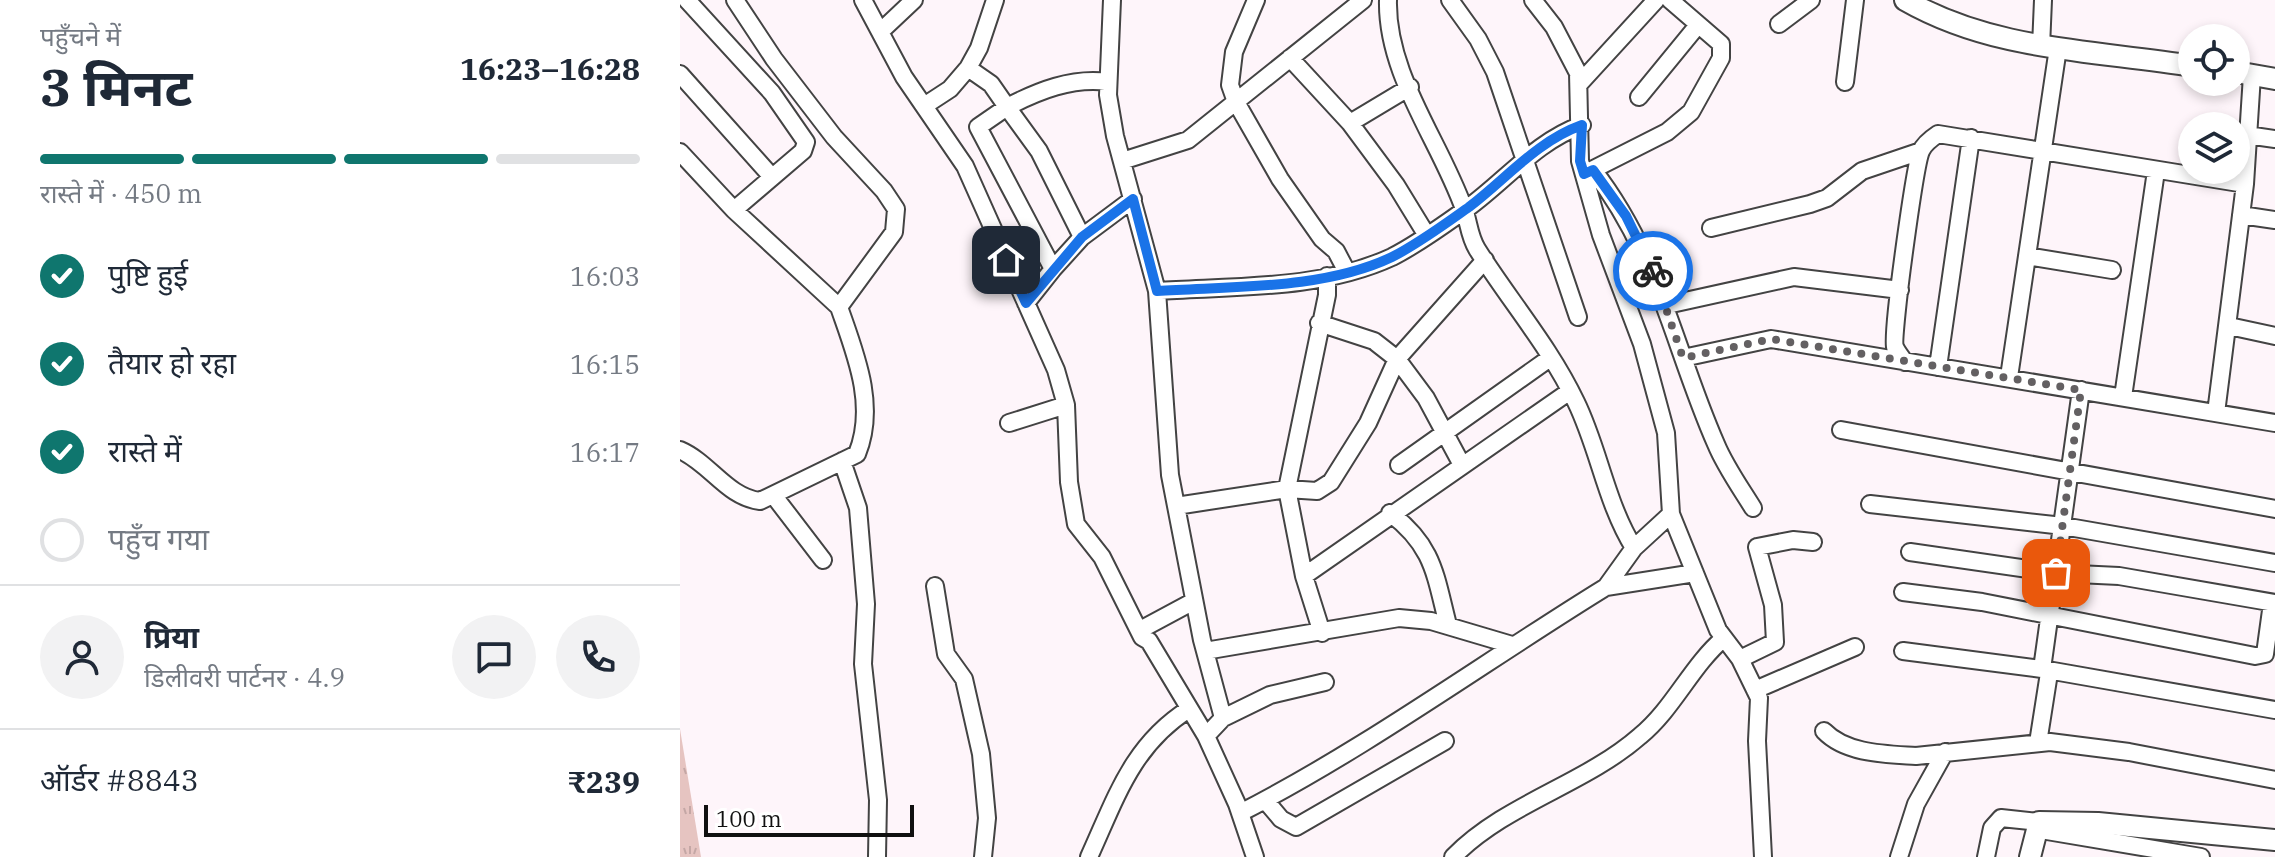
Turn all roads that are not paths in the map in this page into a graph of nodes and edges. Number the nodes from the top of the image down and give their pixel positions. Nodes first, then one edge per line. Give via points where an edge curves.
1 (687, 0) edge
2 (735, 0) edge
3 (863, 0) edge
4 (914, 0) edge
5 (995, 0) edge
6 (1112, 0) edge
7 (1256, 0) edge
8 (1363, 0) edge
9 (1388, 0) edge
10 (1450, 0) edge
11 (1533, 0) edge
12 (1656, 0) edge
13 (1670, 0) edge
14 (1811, 0) edge
15 (1855, 0) edge
16 (1905, 0) edge
17 (2043, 0) edge
18 (1779, 24) dead end
19 (1698, 25) junction
20 (880, 32) junction
21 (2049, 47) junction
22 (1290, 58) junction
23 (774, 59) junction
24 (2178, 64) edge
25 (968, 68) junction
26 (680, 74) edge
27 (2250, 75) edge
28 (756, 76) junction
29 (2275, 79) edge
30 (1108, 82) junction
31 (1845, 82) dead end
32 (1580, 83) junction
33 (1410, 87) junction
34 (1639, 97) dead end
35 (1236, 102) junction
36 (924, 106) junction
37 (1007, 107) junction
38 (1350, 123) junction
39 (1582, 125) junction
40 (2250, 135) edge
41 (1971, 138) junction
42 (2275, 139) edge
43 (1921, 151) junction
44 (2041, 151) junction
45 (680, 152) edge
46 (1528, 156) junction
47 (1122, 161) junction
48 (2156, 171) junction
49 (1588, 172) junction
50 (2178, 174) edge
51 (772, 177) junction
52 (2245, 184) edge
53 (1133, 199) junction
54 (1464, 209) junction
55 (734, 210) junction
56 (2241, 215) junction
57 (2275, 220) edge
58 (1711, 228) dead end
59 (1426, 234) junction
60 (1082, 237) junction
61 (2027, 256) junction
62 (1485, 260) junction
63 (1053, 269) junction
64 (1346, 270) junction
65 (2112, 270) dead end
66 (1327, 276) junction
67 (1900, 290) junction
68 (1157, 291) junction
69 (1026, 303) junction
70 (1667, 305) junction
71 (839, 307) junction
72 (1578, 317) dead end
73 (1319, 323) junction
74 (2229, 326) junction
75 (2275, 336) edge
76 (1550, 358) junction
77 (1683, 358) junction
78 (1397, 359) junction
79 (1905, 362) junction
80 (1938, 367) junction
81 (2009, 377) junction
82 (2081, 390) junction
83 (1570, 391) junction
84 (2123, 397) junction
85 (1066, 405) junction
86 (2216, 413) junction
87 (1009, 423) dead end
88 (2275, 423) edge
89 (1841, 430) dead end
90 (1447, 434) junction
91 (680, 450) edge
92 (842, 461) junction
93 (1399, 465) dead end
94 (1462, 465) junction
95 (2070, 472) junction
96 (1287, 489) junction
97 (774, 496) junction
98 (1870, 504) dead end
99 (1176, 506) junction
100 (1753, 508) dead end
101 (2275, 509) edge
102 (1390, 513) junction
103 (1671, 514) junction
104 (2063, 526) junction
105 (1813, 542) dead end
106 (1634, 548) junction
107 (1910, 552) dead end
108 (823, 560) dead end
109 (2275, 563) edge
110 (1695, 573) junction
111 (2056, 573) junction
112 (1304, 576) junction
113 (935, 586) dead end
114 (1606, 587) junction
115 (1903, 592) dead end
116 (1194, 601) junction
117 (2274, 603) edge
118 (2048, 617) junction
119 (1448, 625) junction
120 (1140, 630) junction
121 (1322, 633) junction
122 (1724, 638) junction
123 (1512, 645) junction
124 (1855, 647) dead end
125 (1205, 651) junction
126 (1903, 651) dead end
127 (2270, 653) edge
128 (1740, 659) junction
129 (2046, 671) junction
130 (1325, 682) dead end
131 (1755, 690) junction
132 (1189, 709) junction
133 (2275, 710) edge
134 (1223, 718) junction
135 (1824, 731) dead end
136 (1206, 736) junction
137 (1445, 741) dead end
138 (2038, 743) junction
139 (1945, 752) junction
140 (2275, 780) edge
141 (1265, 800) junction
142 (1240, 813) junction
143 (2037, 826) junction
144 (2275, 840) edge
145 (877, 857) edge
146 (983, 857) edge
147 (1089, 857) edge
148 (1255, 857) edge
149 (1453, 857) edge
150 (1763, 857) edge
151 (1899, 857) edge
152 (1986, 857) edge
153 (2030, 857) edge
154 (2201, 857) edge

1 - 28 street
2 - 23 street
3 - 20 street
4 - 20 street
5 - 25 street
6 - 30 street
7 - 35 street via 1234,52 1230,85
8 - 22 street
9 - 33 street via 1387,27
10 - 46 street via 1495,72
11 - 32 street via 1554,27
12 - 32 street
13 - 19 street
14 - 18 street
15 - 31 street
16 - 21 street via 1942,21
17 - 21 street
19 - 34 street
19 - 49 street via 1721,44 1721,58 1691,112 1667,132
20 - 36 street
21 - 24 street
21 - 44 street
22 - 35 street
22 - 38 street
23 - 28 street
23 - 71 street via 896,209 894,232
25 - 36 street via 950,89
25 - 37 street via 991,84
26 - 51 street
27 - 29 street
28 - 51 street via 806,142 803,151
30 - 37 street via 1089,79 1037,91
30 - 47 street
32 - 39 street
33 - 38 street
33 - 54 street
35 - 47 street via 1188,140
35 - 64 street via 1280,179
36 - 69 street via 965,166
37 - 60 street via 1039,151
37 - 63 street via 978,127
38 - 59 street
39 - 46 street
39 - 49 street via 1580,161
40 - 42 street
41 - 43 street via 1938,134
41 - 44 street
41 - 80 street
43 - 58 street via 1862,171 1827,198
43 - 67 street
44 - 48 street
44 - 61 street
45 - 55 street
46 - 54 street
46 - 72 street
47 - 53 street
48 - 50 street
48 - 84 street
49 - 70 street via 1615,199 1640,241
49 - 103 street via 1601,235 1642,344 1662,418
51 - 55 street
52 - 56 street
53 - 60 street
53 - 68 street
54 - 59 street
54 - 62 street via 1469,232
55 - 71 street
56 - 57 street
56 - 74 street
59 - 64 street via 1392,257
60 - 63 street
61 - 65 street
61 - 81 street
62 - 76 street
62 - 78 street
63 - 69 street
64 - 66 street
66 - 68 street
66 - 73 street
67 - 70 street via 1794,277
67 - 79 street via 1894,346
68 - 99 street via 1161,387
69 - 85 street
70 - 77 street
71 - 92 street via 858,360 865,402 861,445 857,454
73 - 78 street via 1374,341
73 - 96 street
74 - 75 street
74 - 86 street
76 - 83 street
76 - 90 street
77 - 79 street via 1771,339
77 - 100 street via 1717,447
78 - 90 street
78 - 96 street via 1368,423 1331,482 1317,491
79 - 80 street
80 - 81 street
81 - 82 street
82 - 84 street
82 - 95 street
83 - 94 street
83 - 106 street via 1620,526
84 - 86 street
85 - 87 street
85 - 120 street via 1076,524 1102,557
86 - 88 street
89 - 95 street
90 - 93 street
90 - 94 street
91 - 97 street via 700,458 745,499
92 - 97 street
92 - 145 street via 858,508 866,604 863,664 878,800
94 - 102 street
95 - 101 street
95 - 104 street
96 - 99 street
96 - 112 street
97 - 108 street
98 - 104 street
99 - 116 street
102 - 112 street
102 - 119 street via 1414,531 1432,559
103 - 106 street
103 - 110 street
104 - 109 street
104 - 111 street
105 - 128 street via 1757,547 1773,605 1775,642
106 - 114 street
107 - 111 street
110 - 114 street
110 - 122 street
111 - 117 street via 2119,576
111 - 118 street
112 - 121 street
113 - 146 street via 946,654 964,679 981,754 987,818
114 - 123 street
115 - 118 street
116 - 120 street
116 - 125 street
117 - 127 street
118 - 127 street via 2255,656
118 - 129 street
119 - 121 street via 1399,618
119 - 123 street
120 - 132 street
121 - 125 street
122 - 128 street
122 - 149 street via 1705,654 1641,736 1594,769 1504,818
123 - 141 street
124 - 131 street
125 - 134 street
126 - 129 street
128 - 131 street
129 - 133 street
129 - 138 street
130 - 134 street via 1270,695
131 - 150 street
132 - 136 street
132 - 147 street via 1165,724 1142,749
134 - 136 street
135 - 139 street via 1849,748 1916,756
136 - 142 street
137 - 141 street via 1296,827
138 - 139 street
138 - 140 street via 2129,752
139 - 151 street via 1916,804
141 - 142 street
142 - 148 street
143 - 144 street via 2098,823
143 - 152 street via 2001,818 1992,828
143 - 153 street
143 - 154 street

